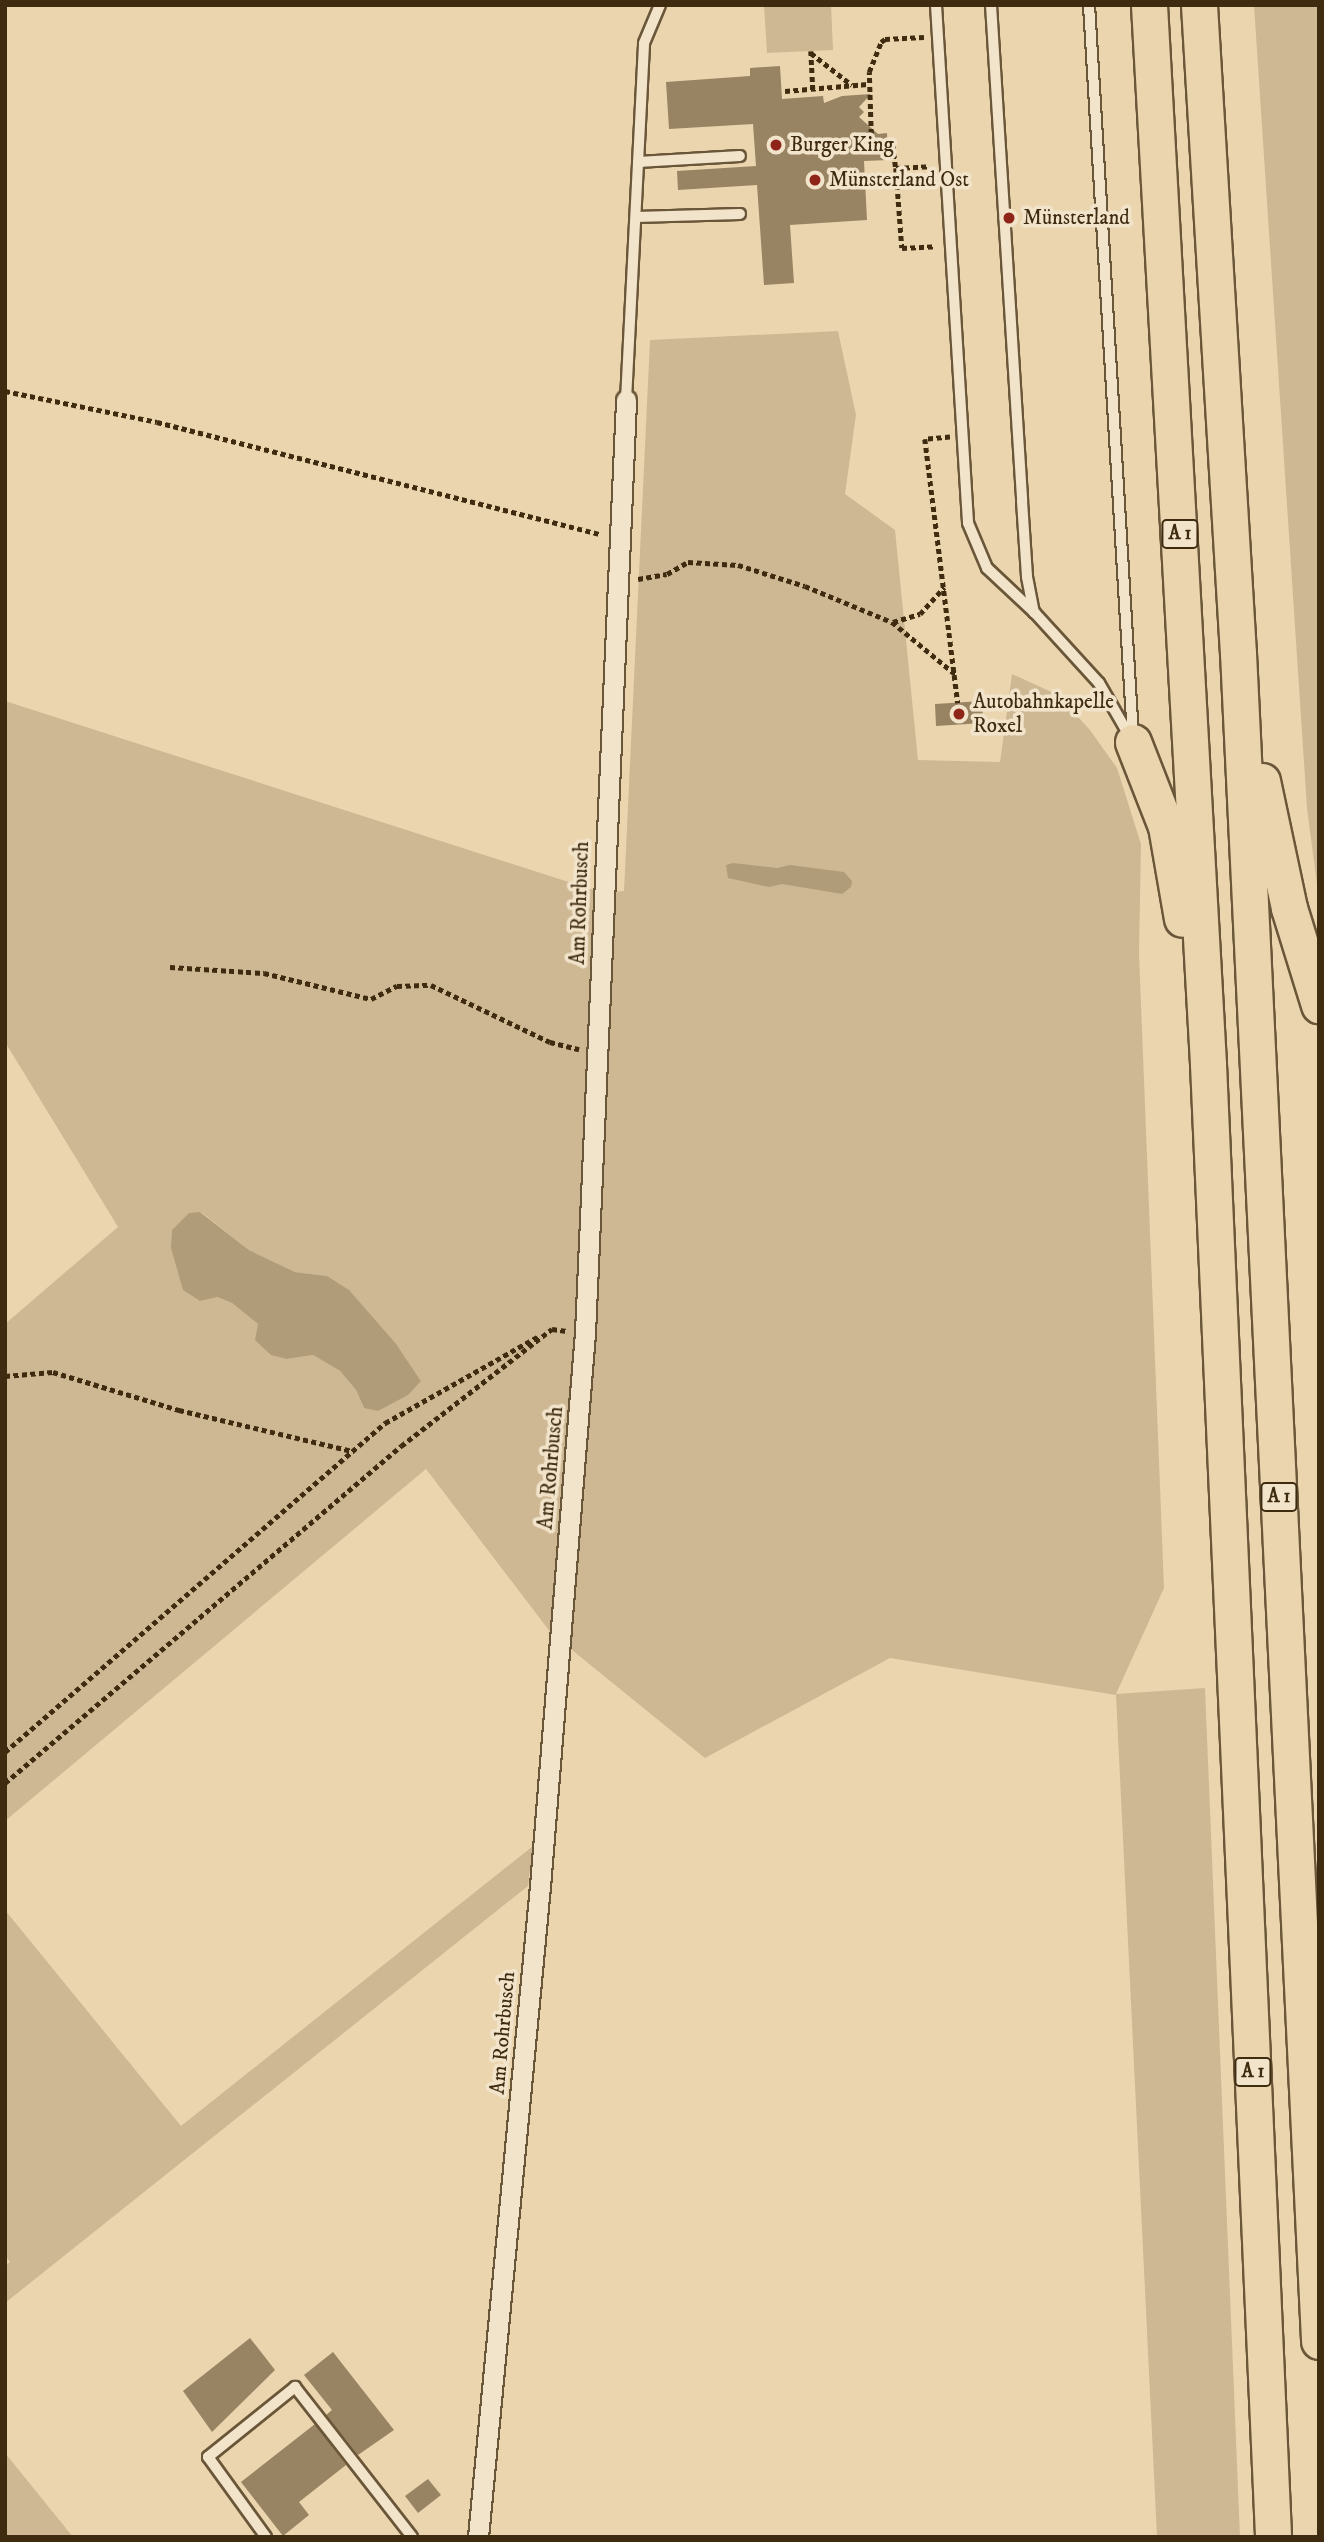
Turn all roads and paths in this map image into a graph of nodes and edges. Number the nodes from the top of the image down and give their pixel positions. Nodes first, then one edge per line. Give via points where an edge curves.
1 (660, 5) edge
2 (936, 5) edge
3 (991, 5) edge
4 (1089, 5) edge
5 (1149, 5) edge
6 (1199, 5) edge
7 (937, 37) junction
8 (868, 84) junction
9 (852, 85) junction
10 (813, 89) junction
11 (785, 92) dead end
12 (871, 134) dead end
13 (887, 145) dead end
14 (740, 156) dead end
15 (638, 162) junction
16 (945, 165) junction
17 (896, 168) junction
18 (740, 214) dead end
19 (636, 217) junction
20 (950, 245) junction
21 (5, 391) edge
22 (626, 400) joint
23 (962, 436) junction
24 (619, 539) junction
25 (618, 582) junction
26 (944, 587) junction
27 (1035, 613) junction
28 (892, 622) junction
29 (1238, 653) junction
30 (955, 674) junction
31 (958, 703) dead end
32 (1133, 742) junction
33 (170, 967) dead end
34 (1319, 1005) edge
35 (597, 1054) junction
36 (1208, 1064) junction
37 (552, 1329) junction
38 (585, 1333) junction
39 (5, 1376) edge
40 (353, 1451) junction
41 (5, 1752) edge
42 (5, 1783) edge
43 (1319, 2341) edge
44 (265, 2537) edge
45 (412, 2537) edge
46 (478, 2537) edge
47 (1273, 2537) edge

1 - 15 lane via 644,43
2 - 7 lane
3 - 27 lane via 1027,577
4 - 32 lane
5 - 36 highway, A 1
6 - 29 highway, A 1
7 - 8 path via 885,38 872,62
7 - 16 lane
8 - 9 path
8 - 12 path
9 - 10 path
9 - 10 path via 811,52
10 - 11 path
13 - 17 path via 893,145
14 - 15 lane
15 - 19 lane
16 - 17 path
16 - 20 lane
17 - 20 path via 902,248
18 - 19 lane
19 - 22 lane
20 - 23 lane
21 - 24 path via 157,422
22 - 24 street, Am Rohrbusch
23 - 26 path via 925,439
23 - 27 lane via 968,523 975,544 987,568
24 - 25 street, Am Rohrbusch
25 - 28 path via 667,574 688,562 738,565 805,586
25 - 35 street, Am Rohrbusch
26 - 28 path via 920,614
26 - 30 path
27 - 32 lane via 1099,683
28 - 30 path
29 - 34 highway via 1279,868
29 - 43 highway, A 1
30 - 31 path
32 - 36 highway via 1166,826
33 - 35 path via 264,973 371,999 397,986 430,985 550,1042
35 - 38 street, Am Rohrbusch
36 - 47 highway, A 1
37 - 38 path
37 - 40 path via 385,1423
37 - 42 path via 401,1446
38 - 46 street, Am Rohrbusch via 540,1886
39 - 40 path via 53,1373
40 - 41 path
44 - 45 lane via 208,2457 295,2388

